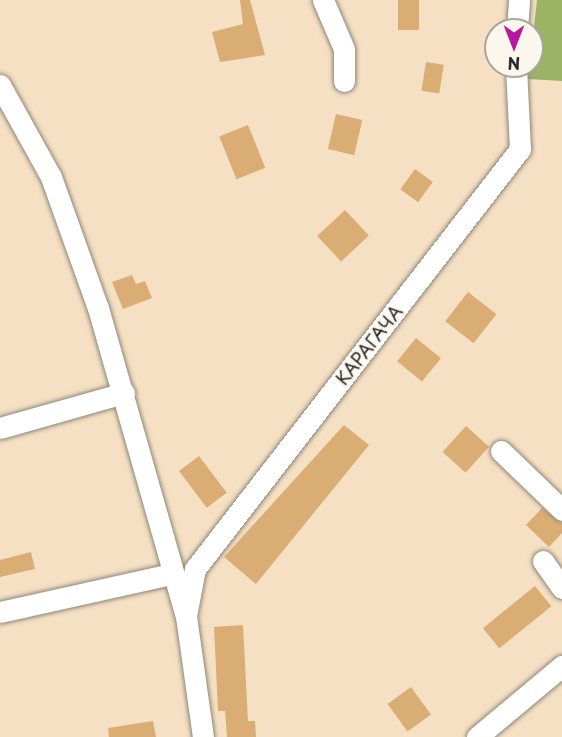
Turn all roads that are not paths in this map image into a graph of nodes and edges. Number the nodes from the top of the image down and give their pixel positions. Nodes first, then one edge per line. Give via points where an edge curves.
1 (323, 0) edge
2 (519, 0) edge
3 (518, 18) edge
4 (517, 78) edge
5 (344, 81) dead end
6 (0, 85) edge
7 (124, 393) junction
8 (0, 428) edge
9 (501, 451) dead end
10 (562, 510) edge
11 (543, 561) dead end
12 (171, 574) junction
13 (562, 588) edge
14 (0, 612) edge
15 (186, 616) junction
16 (562, 666) edge
17 (203, 737) edge
18 (477, 737) edge

1 - 5 street via 344,50
2 - 3 street
4 - 15 street, КАРАГАЧА via 520,149 195,568
6 - 7 street via 51,177
7 - 8 street
7 - 12 street
9 - 10 street
11 - 13 street
12 - 14 street
12 - 15 street
15 - 17 street
16 - 18 street

